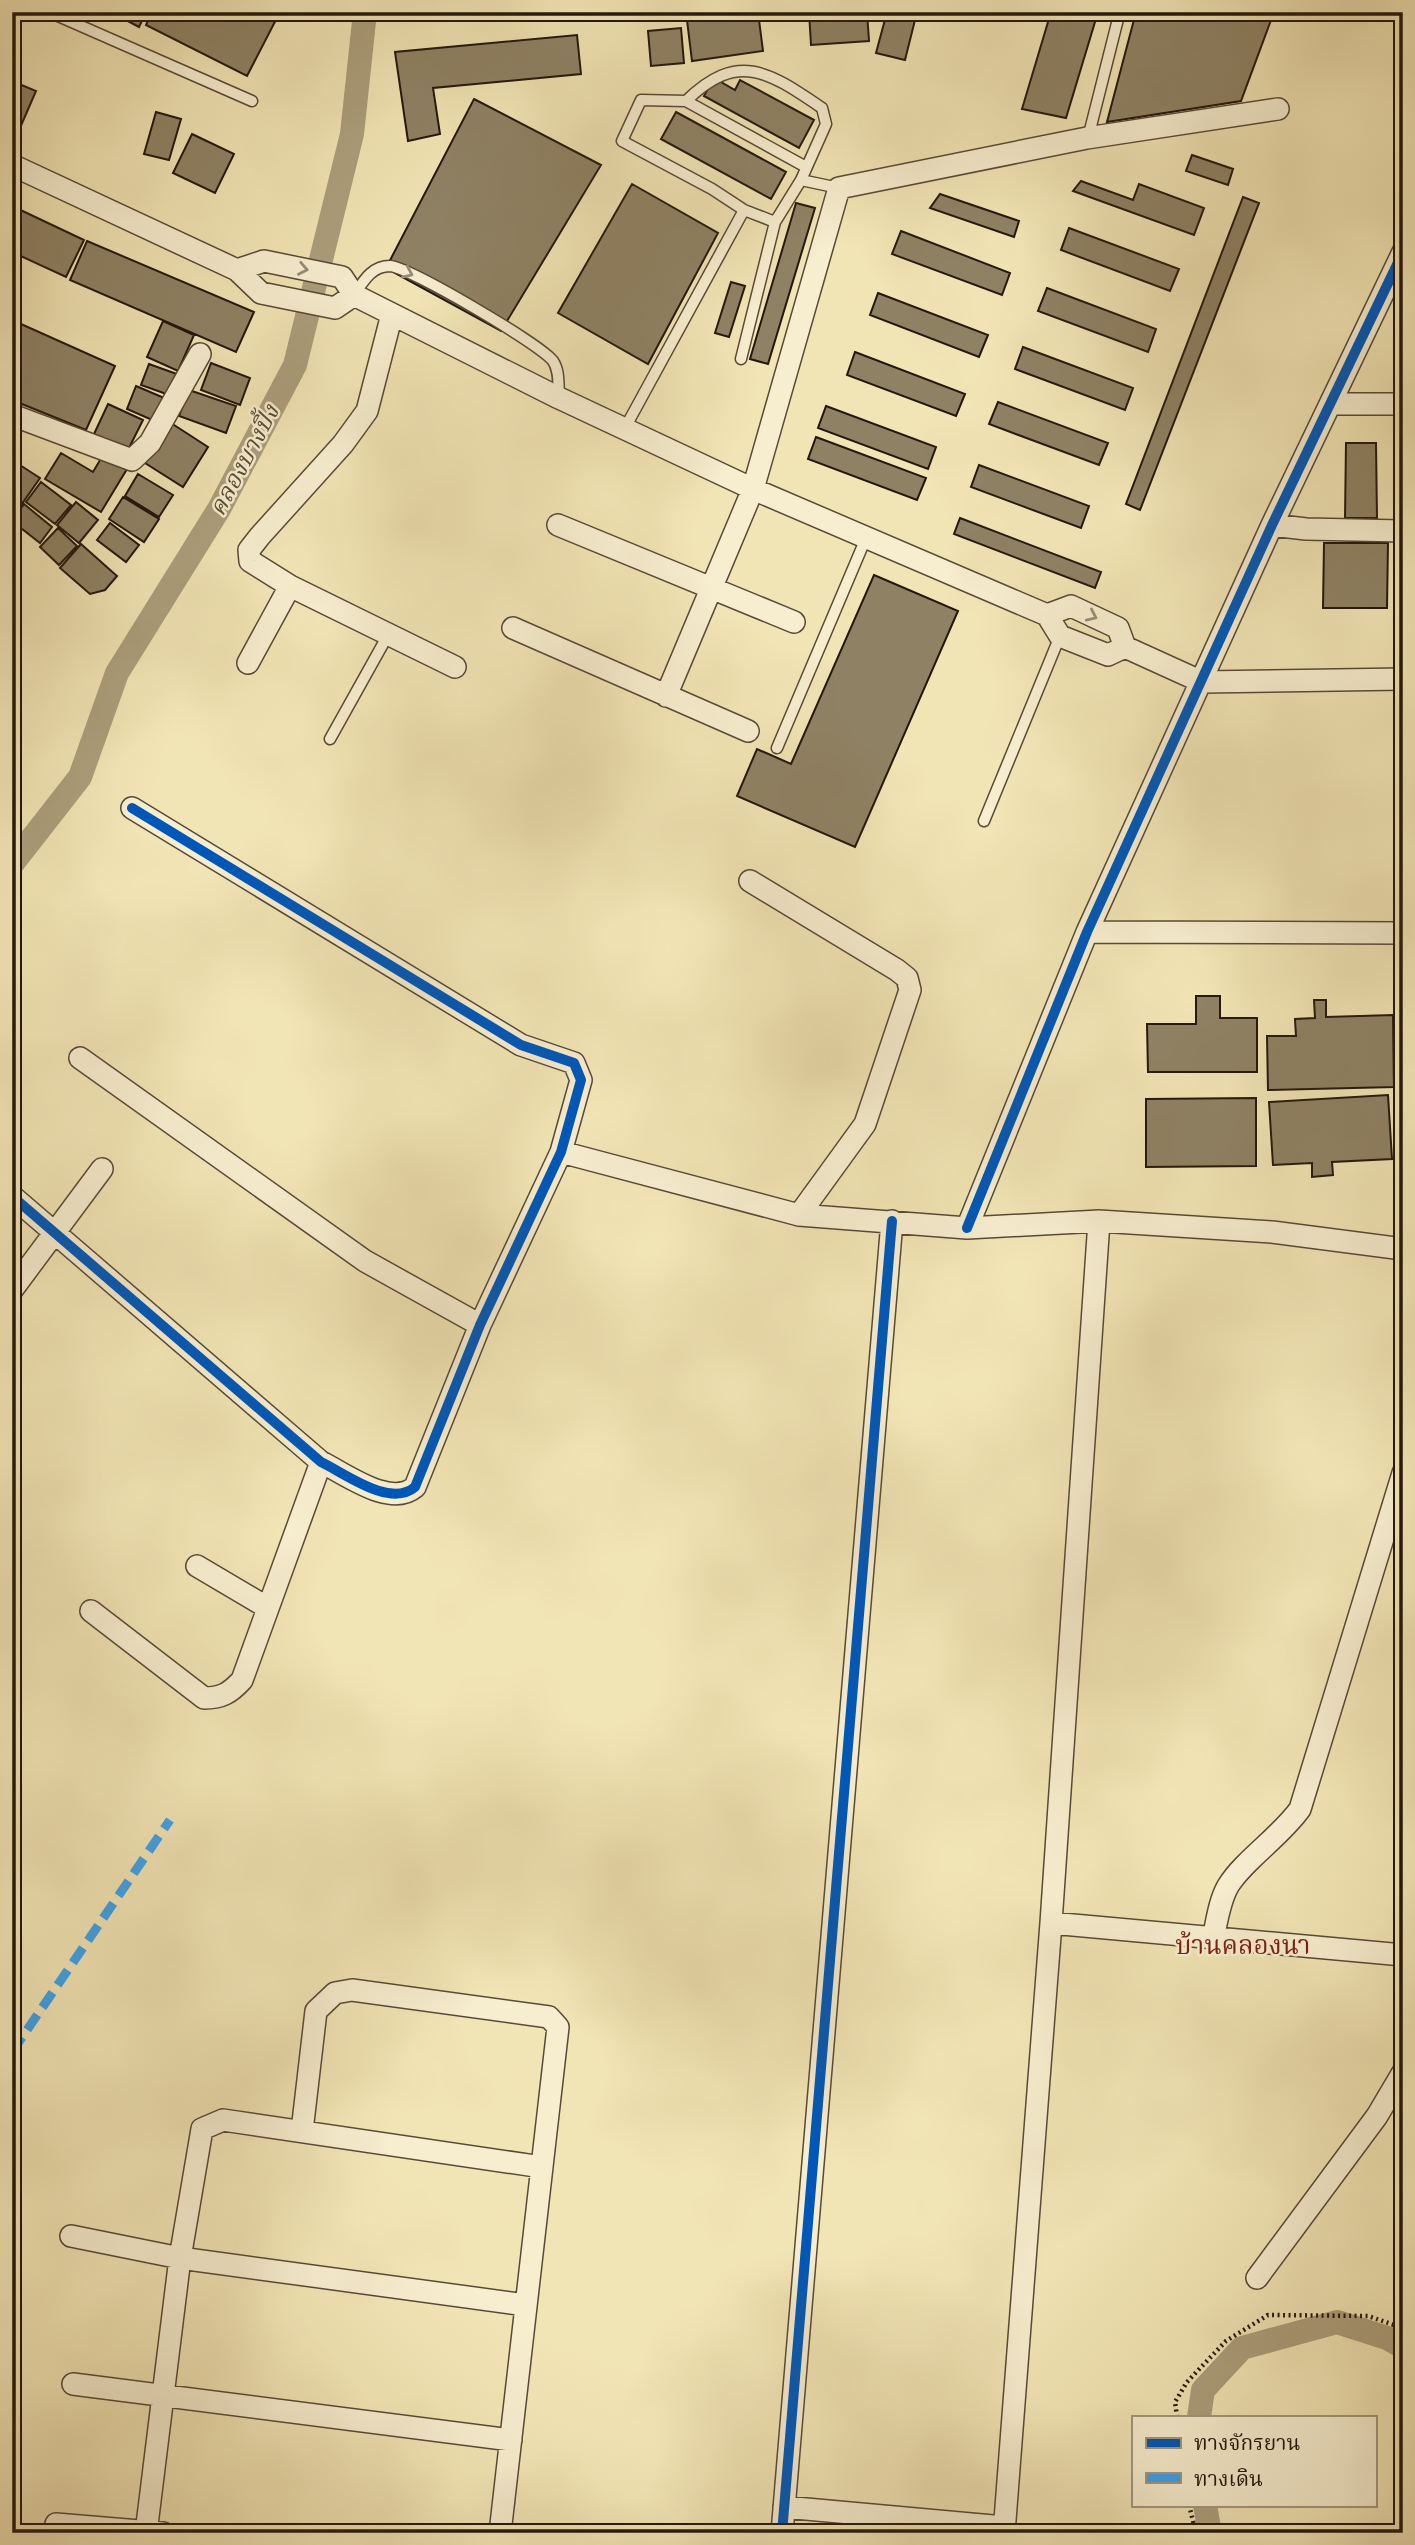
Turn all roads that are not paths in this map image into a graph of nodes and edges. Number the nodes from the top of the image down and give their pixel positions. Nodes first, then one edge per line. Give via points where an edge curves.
1 (49, 12) edge
2 (1118, 19) dead end
3 (252, 101) dead end
4 (686, 101) junction
5 (1278, 109) dead end
6 (1087, 138) junction
7 (12, 165) edge
8 (806, 167) junction
9 (802, 180) junction
10 (839, 188) junction
11 (744, 210) junction
12 (775, 222) junction
13 (1403, 252) edge
14 (237, 270) junction
15 (354, 295) junction
16 (392, 314) junction
17 (200, 354) dead end
18 (741, 359) dead end
19 (558, 398) junction
20 (1332, 404) junction
21 (1403, 404) edge
22 (12, 415) edge
23 (625, 428) junction
24 (753, 489) junction
25 (558, 525) dead end
26 (1272, 525) junction
27 (1403, 531) edge
28 (866, 538) junction
29 (290, 586) junction
30 (711, 589) junction
31 (1047, 615) junction
32 (794, 622) dead end
33 (513, 628) dead end
34 (388, 635) junction
35 (1060, 636) junction
36 (1125, 647) junction
37 (248, 663) dead end
38 (455, 667) dead end
39 (1403, 679) edge
40 (1202, 681) junction
41 (666, 696) junction
42 (748, 731) dead end
43 (330, 739) dead end
44 (777, 748) dead end
45 (132, 808) dead end
46 (984, 821) dead end
47 (750, 881) dead end
48 (1087, 932) junction
49 (1403, 933) edge
50 (80, 1058) dead end
51 (561, 1152) junction
52 (102, 1169) dead end
53 (12, 1196) edge
54 (799, 1215) junction
55 (892, 1221) junction
56 (1099, 1221) junction
57 (967, 1228) junction
58 (54, 1233) junction
59 (1403, 1249) edge
60 (12, 1290) edge
61 (480, 1325) junction
62 (321, 1462) junction
63 (1403, 1473) edge
64 (197, 1566) dead end
65 (268, 1608) junction
66 (92, 1611) dead end
67 (1051, 1923) junction
68 (1213, 1939) junction
69 (1403, 1955) edge
70 (1403, 2072) edge
71 (302, 2131) junction
72 (542, 2167) junction
73 (71, 2236) dead end
74 (180, 2258) junction
75 (1257, 2278) dead end
76 (526, 2305) junction
77 (73, 2384) dead end
78 (165, 2395) junction
79 (511, 2440) junction
80 (785, 2507) junction
81 (56, 2524) dead end
82 (1004, 2530) edge
83 (152, 2532) edge
84 (500, 2533) edge
85 (782, 2533) edge

1 - 3 lane
2 - 6 lane
4 - 8 lane
4 - 8 lane via 705,82 743,69 794,90 822,108 826,124
4 - 11 lane via 640,100 622,141
5 - 6 street
6 - 10 street
7 - 14 street
8 - 9 lane
9 - 10 lane
9 - 12 lane
10 - 24 street
11 - 12 lane
11 - 23 lane
12 - 18 lane
13 - 20 street
14 -> 15 street via 264,261 342,277
14 - 15 street via 261,293 335,308
15 - 16 street
15 -> 19 lane via 376,269 406,270 544,354 558,371
16 - 19 street
16 - 29 street via 367,411 249,550 250,561
17 - 22 street via 150,443 132,460
19 - 23 street
20 - 21 street
20 - 26 street
23 - 24 street
24 - 28 street
24 - 30 street
25 - 30 street
26 - 27 street
26 - 40 street
28 - 31 street
28 - 44 lane
29 - 34 street
29 - 37 street
30 - 32 street
30 - 41 street
31 - 35 street
31 -> 36 street via 1072,606 1118,628
33 - 41 street
34 - 38 street
34 - 43 lane
35 - 36 street via 1108,655
35 - 46 lane
36 - 40 street
39 - 40 street
40 - 48 street
41 - 42 street
45 - 51 street via 521,1045 574,1063 581,1080
47 - 54 street via 897,970 907,978 910,990 865,1124
48 - 49 street
48 - 57 street
50 - 61 street via 365,1261
51 - 54 street
51 - 61 street
52 - 58 street
53 - 58 street
54 - 55 street
55 - 57 street
55 - 80 street
56 - 57 street
56 - 59 street via 1272,1232
56 - 67 street
58 - 60 street
58 - 62 street
61 - 62 street via 415,1487 407,1494 380,1492
62 - 65 street
63 - 68 street via 1300,1809 1229,1884
64 - 65 street
65 - 66 street via 242,1680 219,1698 204,1698
67 - 68 street
67 - 82 street
68 - 69 street
70 - 75 street via 1377,2116
71 - 72 street
71 - 72 street via 316,2011 335,1993 352,1990 549,2017 559,2034
71 - 74 street via 223,2120 202,2129
72 - 76 street
73 - 74 street
74 - 76 street
74 - 78 street
76 - 79 street
77 - 78 street
78 - 79 street
78 - 83 street
79 - 84 street
80 - 82 street
80 - 85 street
81 - 83 street

